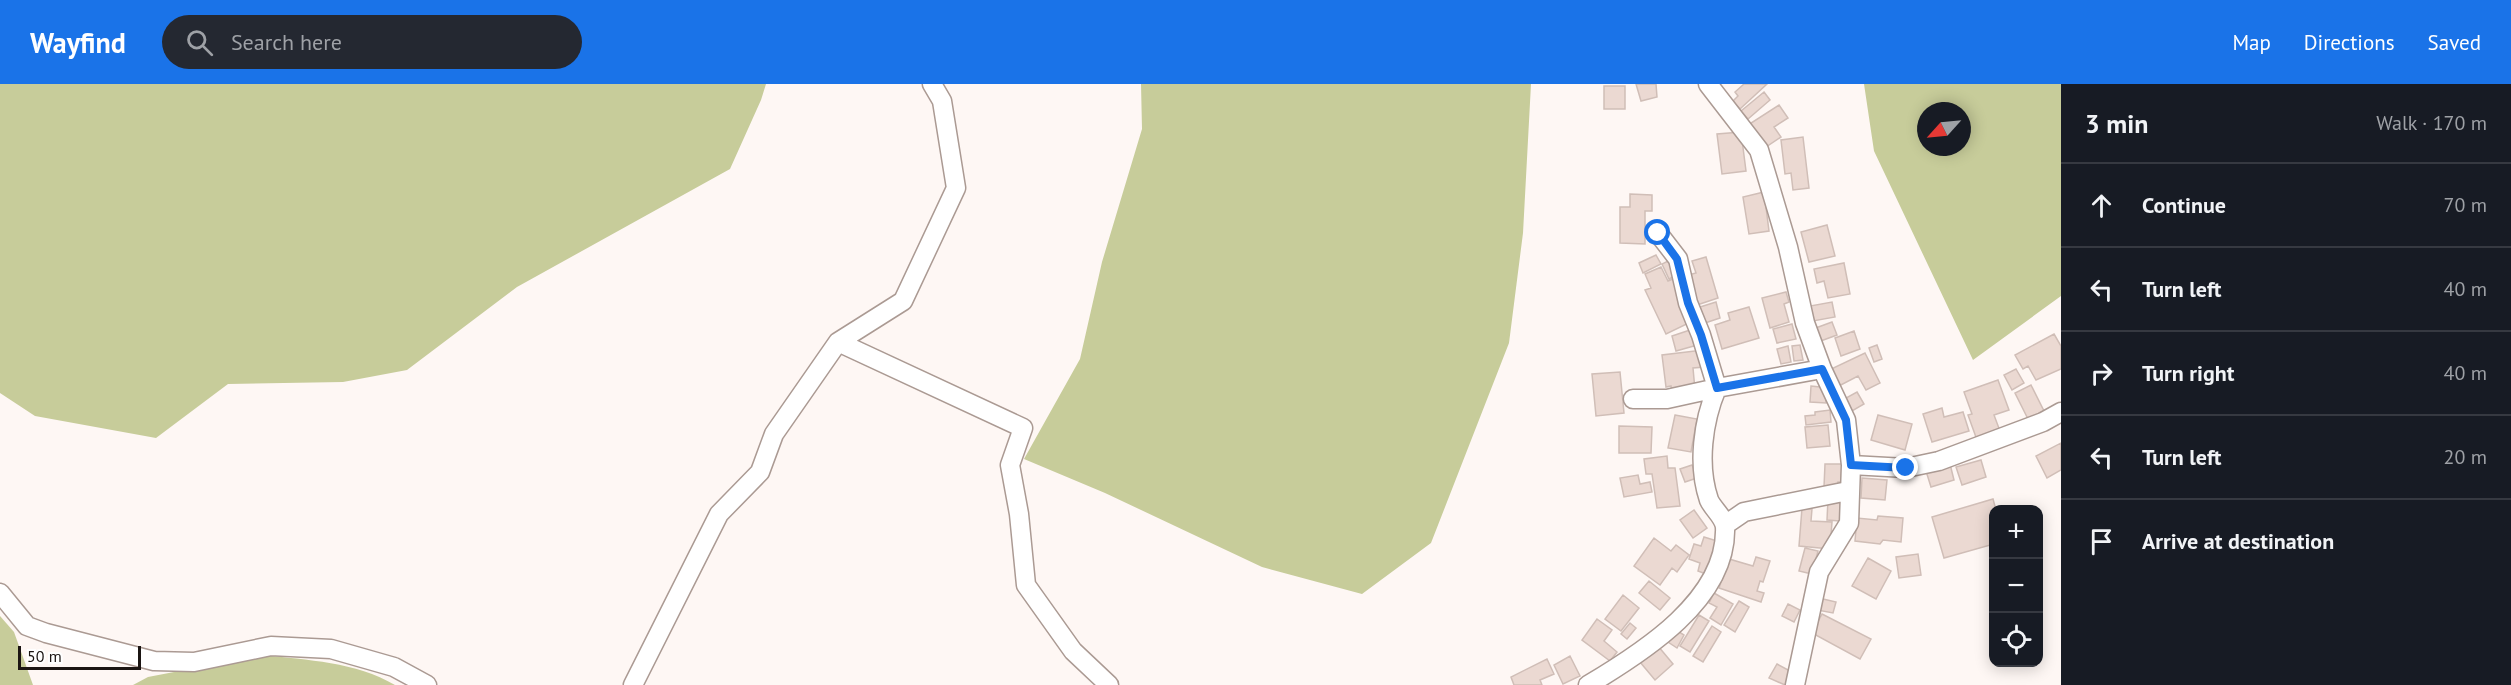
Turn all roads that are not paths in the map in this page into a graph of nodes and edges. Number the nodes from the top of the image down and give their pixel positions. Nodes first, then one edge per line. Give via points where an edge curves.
1 (932, 84) edge
2 (1708, 84) edge
3 (1658, 233) dead end
4 (838, 342) junction
5 (1822, 369) junction
6 (1717, 388) junction
7 (1633, 399) dead end
8 (2061, 412) edge
9 (1851, 465) junction
10 (1848, 491) junction
11 (1725, 525) junction
12 (0, 593) edge
13 (428, 685) edge
14 (633, 685) edge
15 (1109, 685) edge
16 (1588, 685) edge
17 (1795, 685) edge

1 - 4 street via 942,101 957,188 903,301
2 - 5 street via 1759,150 1788,247 1805,323
3 - 6 street via 1677,259
4 - 14 street via 774,434 760,472 719,514
4 - 15 street via 1023,428 1010,465 1026,585 1073,651
5 - 6 street
5 - 9 street via 1846,420
6 - 7 street via 1667,399
6 - 11 street via 1708,407 1702,459 1710,500
8 - 9 street via 1939,461 1906,468
9 - 10 street
10 - 11 street via 1744,512
10 - 17 street via 1849,523 1819,572
11 - 16 street via 1722,558 1708,590 1628,662
12 - 13 street via 27,626 154,660 194,662 271,646 331,649 394,667

